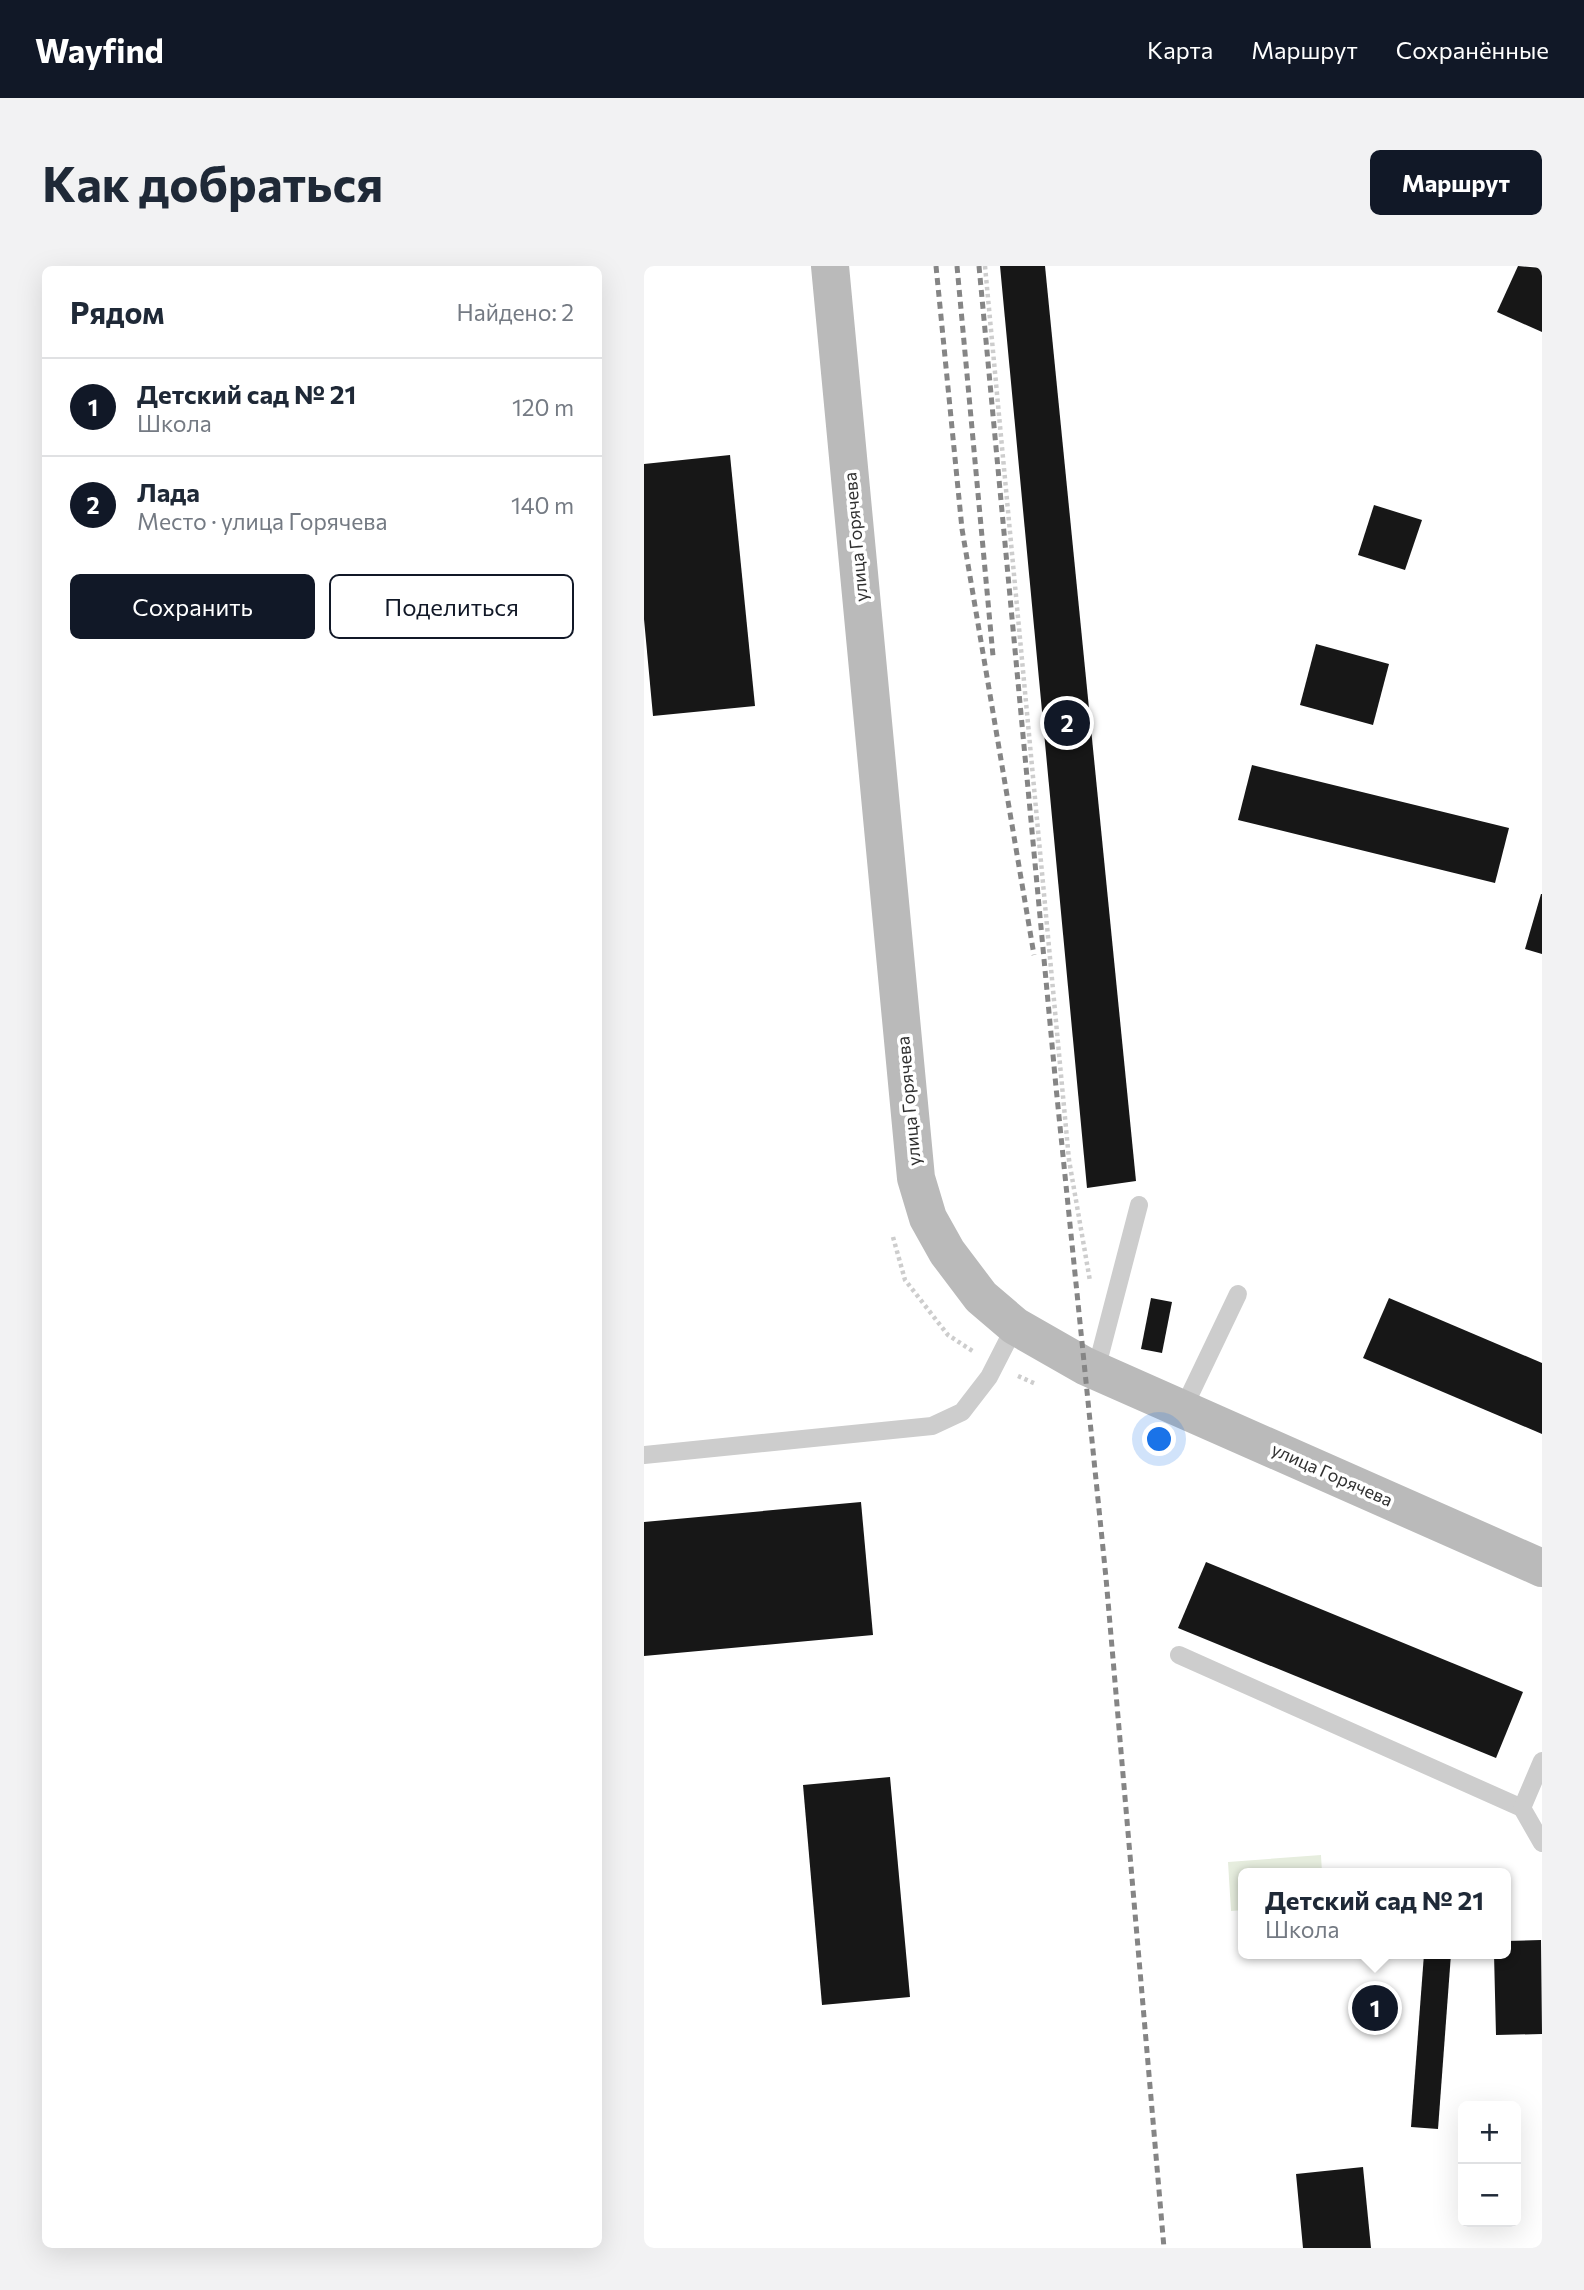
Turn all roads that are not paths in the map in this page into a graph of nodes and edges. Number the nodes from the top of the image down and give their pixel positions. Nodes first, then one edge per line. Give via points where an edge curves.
1 (831, 266) edge
2 (1139, 1205) dead end
3 (1238, 1294) dead end
4 (1015, 1326) junction
5 (1096, 1370) junction
6 (1183, 1409) junction
7 (644, 1455) edge
8 (1542, 1568) edge
9 (1179, 1655) dead end
10 (1542, 1761) edge
11 (1522, 1808) junction
12 (1542, 1843) edge

1 - 4 main road, улица Горячева via 916,1178 928,1218 947,1252 981,1297
2 - 5 lane
3 - 6 lane
4 - 5 main road, улица Горячева
4 - 7 lane via 989,1377 962,1412 932,1426
5 - 6 main road, улица Горячева
6 - 8 main road, улица Горячева
9 - 11 lane
10 - 11 lane
11 - 12 lane

